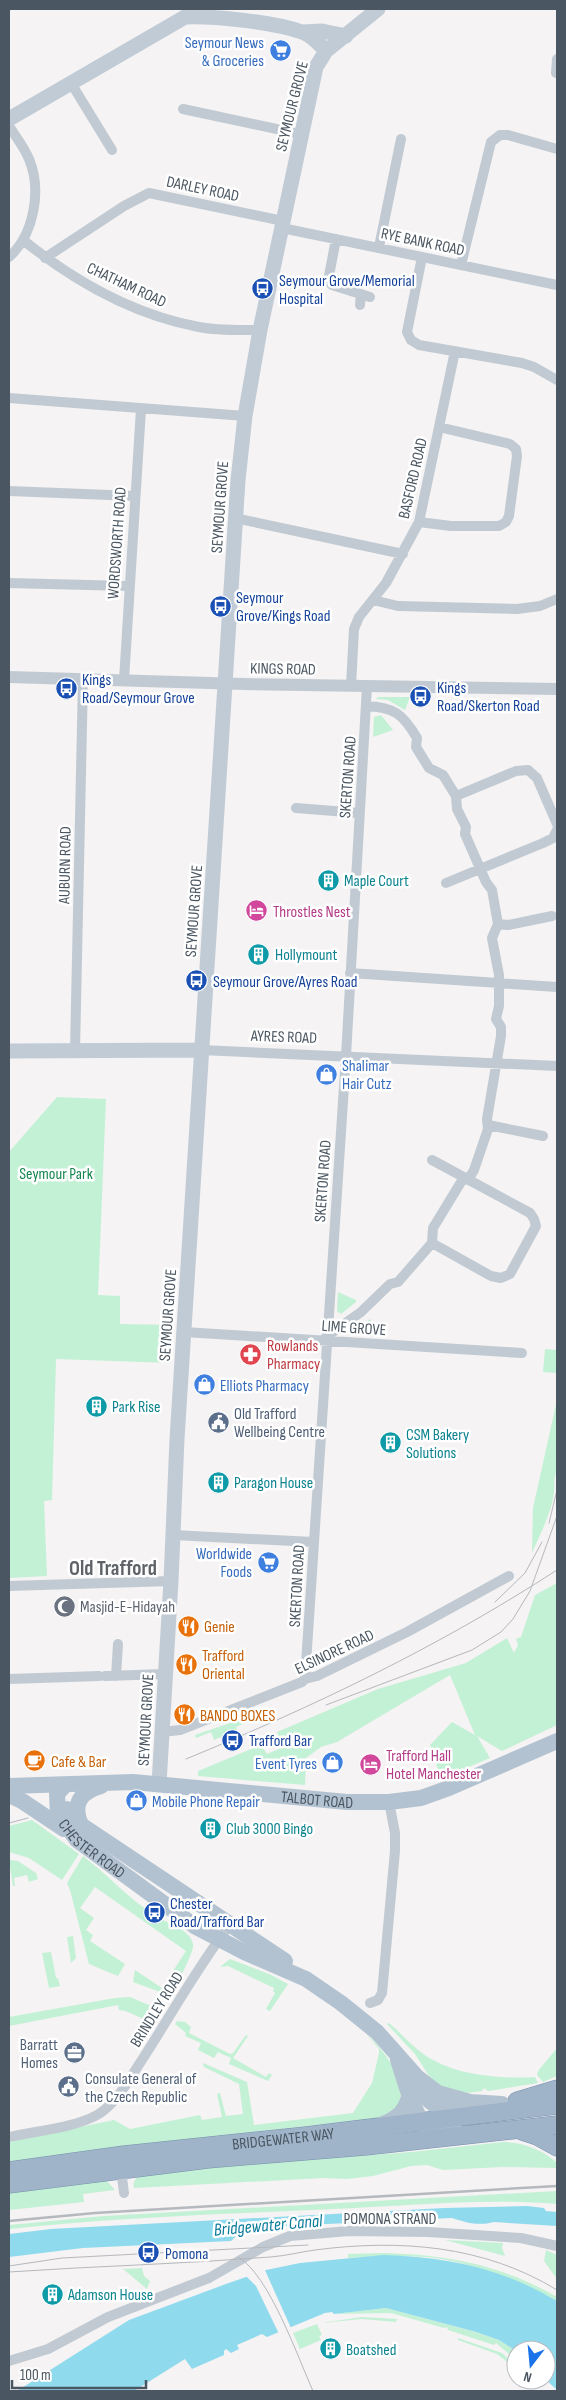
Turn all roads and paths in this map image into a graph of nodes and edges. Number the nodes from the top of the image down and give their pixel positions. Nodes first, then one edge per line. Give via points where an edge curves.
1 (378, 9) edge
2 (184, 13) edge
3 (302, 32) junction
4 (346, 36) junction
5 (326, 51) junction
6 (557, 59) edge
7 (556, 73) dead end
8 (71, 83) junction
9 (183, 109) dead end
10 (9, 119) edge
11 (9, 126) edge
12 (300, 134) junction
13 (401, 139) dead end
14 (557, 149) edge
15 (112, 150) dead end
16 (282, 224) junction
17 (336, 239) junction
18 (23, 240) junction
19 (379, 247) junction
20 (9, 256) edge
21 (422, 257) junction
22 (45, 258) junction
23 (461, 265) junction
24 (557, 285) edge
25 (364, 299) dead end
26 (260, 330) junction
27 (455, 351) junction
28 (557, 380) edge
29 (9, 398) edge
30 (141, 409) junction
31 (245, 416) junction
32 (439, 428) junction
33 (9, 491) edge
34 (134, 496) junction
35 (235, 518) junction
36 (420, 522) junction
37 (403, 554) junction
38 (9, 583) edge
39 (128, 586) junction
40 (557, 599) edge
41 (373, 600) junction
42 (9, 677) edge
43 (84, 679) junction
44 (124, 680) junction
45 (226, 683) junction
46 (351, 686) junction
47 (367, 686) junction
48 (557, 689) edge
49 (366, 706) junction
50 (456, 796) junction
51 (296, 808) dead end
52 (359, 813) junction
53 (557, 824) edge
54 (557, 830) edge
55 (481, 868) junction
56 (446, 883) dead end
57 (552, 916) dead end
58 (498, 924) junction
59 (350, 973) junction
60 (499, 983) junction
61 (557, 987) edge
62 (9, 1050) edge
63 (201, 1050) junction
64 (75, 1051) junction
65 (346, 1056) junction
66 (497, 1064) junction
67 (557, 1066) edge
68 (488, 1125) junction
69 (544, 1136) dead end
70 (432, 1160) dead end
71 (467, 1178) junction
72 (432, 1243) junction
73 (184, 1332) junction
74 (326, 1338) junction
75 (522, 1353) dead end
76 (173, 1535) junction
77 (313, 1542) junction
78 (509, 1576) dead end
79 (171, 1582) junction
80 (9, 1586) edge
81 (118, 1644) dead end
82 (166, 1674) junction
83 (116, 1676) junction
84 (9, 1679) edge
85 (305, 1679) junction
86 (162, 1732) junction
87 (557, 1742) edge
88 (557, 1746) edge
89 (534, 1752) junction
90 (116, 1783) junction
91 (159, 1784) junction
92 (65, 1785) junction
93 (9, 1786) edge
94 (9, 1795) edge
95 (389, 1802) junction
96 (79, 1832) junction
97 (229, 1926) junction
98 (219, 1940) junction
99 (306, 1979) junction
100 (377, 2003) dead end
101 (396, 2053) junction
102 (557, 2088) edge
103 (410, 2093) junction
104 (502, 2104) junction
105 (557, 2105) edge
106 (471, 2115) junction
107 (423, 2122) junction
108 (557, 2125) edge
109 (377, 2127) junction
110 (512, 2131) junction
111 (9, 2137) edge
112 (557, 2148) edge
113 (121, 2169) junction
114 (9, 2171) edge
115 (9, 2184) edge
116 (124, 2193) dead end
117 (557, 2246) edge
118 (9, 2360) edge

1 - 4 main road
2 - 3 main road
2 - 8 main road
3 - 4 main road via 328,31
3 - 5 main road
4 - 5 main road
5 - 12 main road, SEYMOUR GROVE via 316,67
6 - 7 street
8 - 10 main road
8 - 15 street
9 - 12 street
11 - 18 street via 29,160 34,177 32,211
12 - 16 main road, SEYMOUR GROVE
13 - 19 street
14 - 23 street via 508,135 500,135 491,142
16 - 17 street, RYE BANK ROAD
16 - 22 street, DARLEY ROAD via 150,193 124,206
16 - 26 main road, SEYMOUR GROVE
17 - 19 street, RYE BANK ROAD
17 - 25 street via 328,281
18 - 20 street
18 - 22 street, CHATHAM ROAD
19 - 21 street, RYE BANK ROAD
21 - 23 street, RYE BANK ROAD
21 - 27 street via 408,336 419,345
22 - 26 street, CHATHAM ROAD via 90,285 150,314 200,327
23 - 24 street, RYE BANK ROAD
26 - 31 main road, SEYMOUR GROVE
27 - 28 street via 528,365
27 - 32 street, BASFORD ROAD
29 - 30 street
30 - 31 street
30 - 34 street, WORDSWORTH ROAD
31 - 35 main road, SEYMOUR GROVE
32 - 36 street, BASFORD ROAD
32 - 36 street via 510,444 516,449 509,516 499,526
33 - 34 street
34 - 39 street, WORDSWORTH ROAD
35 - 37 street
35 - 45 main road, SEYMOUR GROVE
36 - 37 street, BASFORD ROAD
37 - 41 street, BASFORD ROAD
38 - 39 street
39 - 44 street, WORDSWORTH ROAD
40 - 41 street via 540,606 517,609 398,606
41 - 46 street, BASFORD ROAD via 354,629
42 - 43 street, KINGS ROAD
43 - 44 street, KINGS ROAD
43 - 64 street, AUBURN ROAD
44 - 45 street, KINGS ROAD
45 - 46 street, KINGS ROAD
45 - 63 main road, SEYMOUR GROVE
46 - 47 street, KINGS ROAD
47 - 48 street, KINGS ROAD
47 - 49 street, SKERTON ROAD
49 - 50 street via 390,708 401,716 417,738 416,746 430,768 443,775
49 - 52 street, SKERTON ROAD
50 - 53 street via 516,771 528,770 537,778
50 - 55 street via 457,809
51 - 52 street
52 - 59 street, SKERTON ROAD
54 - 55 street via 549,840
55 - 56 street
55 - 58 street via 492,890
57 - 58 street
58 - 60 street via 492,938
59 - 60 street
59 - 65 street, SKERTON ROAD
60 - 61 street
60 - 66 street via 496,1019 501,1027 501,1036
62 - 64 main road, AYRES ROAD
63 - 64 main road, AYRES ROAD
63 - 65 street, AYRES ROAD
63 - 73 main road, SEYMOUR GROVE
65 - 66 street, AYRES ROAD
65 - 74 street, SKERTON ROAD
66 - 67 street, AYRES ROAD
66 - 68 street
68 - 69 street
68 - 71 street via 476,1164
70 - 71 street
71 - 72 street via 461,1182 433,1228
71 - 72 street via 530,1213 536,1223 533,1234 510,1274 498,1278
72 - 74 street via 398,1282 390,1284
73 - 74 street, LIME GROVE
73 - 76 main road, SEYMOUR GROVE
74 - 75 street, LIME GROVE
74 - 77 street, SKERTON ROAD
76 - 77 street
76 - 79 main road, SEYMOUR GROVE
77 - 85 street, SKERTON ROAD
78 - 85 street, ELSINORE ROAD via 363,1655
79 - 80 street
79 - 82 main road, SEYMOUR GROVE
81 - 83 street
82 - 83 street
82 - 86 main road, SEYMOUR GROVE
83 - 84 street
85 - 86 street, ELSINORE ROAD via 180,1730
86 - 91 main road, SEYMOUR GROVE
87 - 89 main road, TALBOT ROAD
88 - 89 main road
89 - 95 main road, TALBOT ROAD via 421,1798
90 - 91 main road, TALBOT ROAD
90 - 92 main road, TALBOT ROAD
90 - 96 main road via 93,1788 84,1794 76,1809
91 - 95 main road, TALBOT ROAD via 347,1802
92 - 93 main road, TALBOT ROAD
92 - 96 main road, CHESTER ROAD via 57,1794 58,1814
94 - 96 main road
95 - 100 street via 395,1834 394,1851 382,1993
96 - 97 main road, CHESTER ROAD
96 - 98 main road, CHESTER ROAD via 196,1927
97 - 98 street, BRINDLEY ROAD
97 - 99 main road, CHESTER ROAD via 299,1971
98 - 99 main road, CHESTER ROAD
98 - 111 street, BRINDLEY ROAD via 108,2107 84,2121
99 - 101 main road, CHESTER ROAD via 356,2013
101 - 103 main road
101 - 104 main road via 417,2077 438,2093 470,2102
101 - 106 main road via 431,2104 443,2110
102 - 104 highway
103 - 107 main road
103 - 109 main road via 401,2115
104 - 106 highway
105 - 106 highway, BRIDGEWATER WAY
106 - 107 highway, BRIDGEWATER WAY
107 - 109 highway, BRIDGEWATER WAY
107 - 110 main road via 428,2128 437,2130
108 - 110 highway, BRIDGEWATER WAY
109 - 114 highway, BRIDGEWATER WAY
110 - 112 highway via 537,2136
110 - 113 highway, BRIDGEWATER WAY
113 - 115 highway, BRIDGEWATER WAY
113 - 116 street
117 - 118 street, POMONA STRAND via 521,2238 408,2231 290,2236 209,2278 108,2316 48,2350

